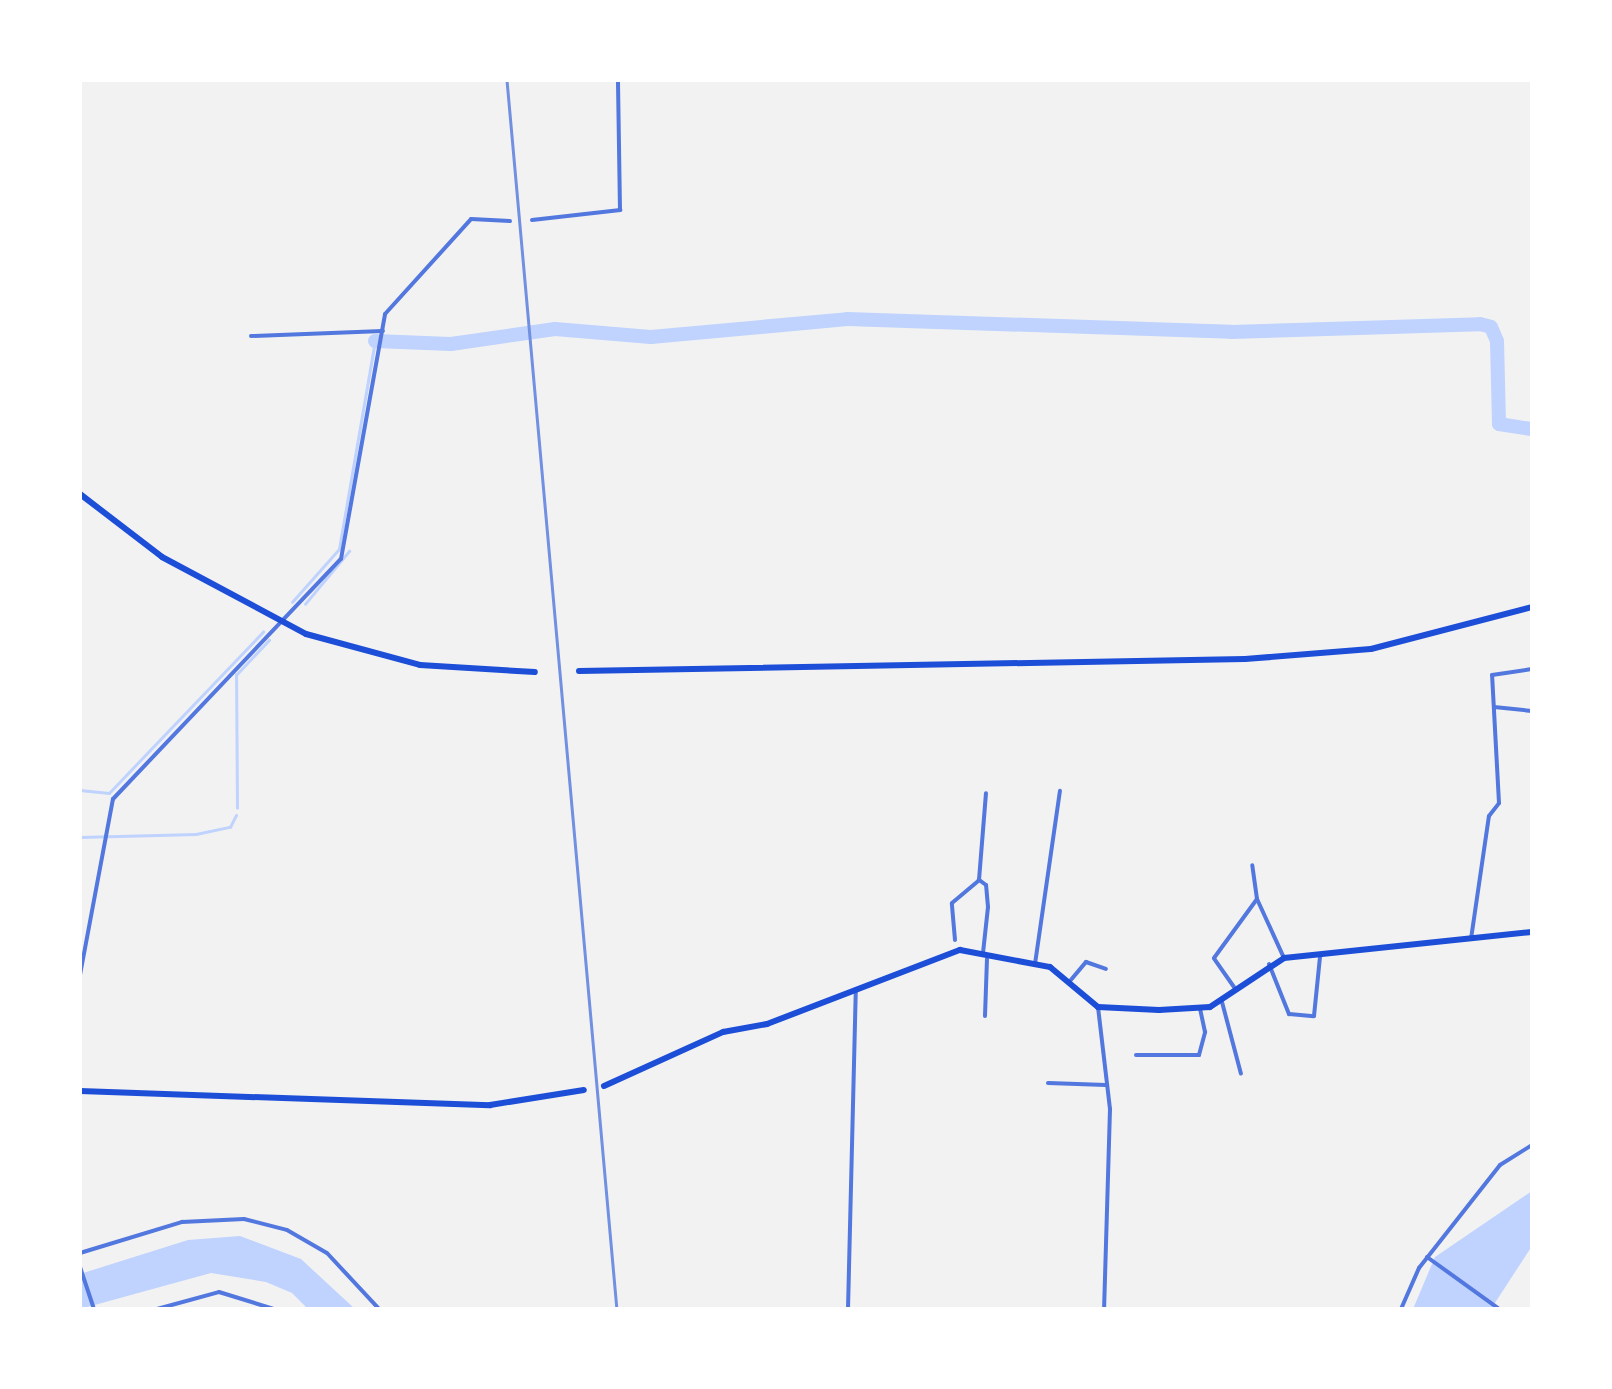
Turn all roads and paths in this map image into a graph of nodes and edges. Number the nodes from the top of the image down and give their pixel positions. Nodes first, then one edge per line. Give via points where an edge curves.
1 (618, 80) edge
2 (532, 220) dead end
3 (510, 221) dead end
4 (383, 332) junction
5 (250, 336) dead end
6 (80, 494) edge
7 (1532, 607) edge
8 (281, 623) junction
9 (1532, 669) edge
10 (579, 671) dead end
11 (535, 672) dead end
12 (1494, 706) junction
13 (1532, 711) edge
14 (1060, 791) dead end
15 (986, 793) dead end
16 (1252, 865) dead end
17 (979, 880) junction
18 (1257, 899) junction
19 (1532, 932) edge
20 (955, 940) dead end
21 (1471, 940) junction
22 (1320, 954) junction
23 (985, 958) junction
24 (1284, 958) junction
25 (1035, 964) junction
26 (1269, 964) junction
27 (1106, 969) dead end
28 (80, 975) edge
29 (1070, 981) junction
30 (856, 987) junction
31 (1234, 987) junction
32 (1220, 998) junction
33 (1098, 1007) junction
34 (1200, 1008) junction
35 (985, 1016) dead end
36 (1136, 1055) dead end
37 (1241, 1074) dead end
38 (1048, 1083) dead end
39 (1106, 1084) junction
40 (604, 1086) dead end
41 (584, 1090) dead end
42 (80, 1091) edge
43 (1532, 1146) edge
44 (80, 1253) edge
45 (1427, 1257) junction
46 (80, 1267) edge
47 (1498, 1308) edge
48 (94, 1309) edge
49 (157, 1309) edge
50 (274, 1309) edge
51 (379, 1309) edge
52 (848, 1309) edge
53 (1104, 1309) edge
54 (1401, 1309) edge

1 - 2 street via 620,210
3 - 4 street via 470,219 385,314
4 - 5 street
4 - 8 street via 346,548
6 - 8 main road via 162,558
7 - 10 main road via 1371,648 1245,660
8 - 11 main road via 420,664
8 - 28 street via 113,800
9 - 12 street via 1492,675
12 - 13 street
12 - 21 street via 1498,803 1489,816
14 - 25 street
15 - 17 street
16 - 18 street
17 - 20 street via 952,902
17 - 23 street via 986,885 988,907
18 - 24 street
18 - 31 street via 1214,958
19 - 21 main road
21 - 22 main road
22 - 24 main road
22 - 26 street via 1314,1016 1289,1014
23 - 25 main road
23 - 30 main road via 939,954
23 - 35 street
24 - 26 main road
25 - 29 main road
26 - 31 main road
27 - 29 street via 1086,962
29 - 33 main road
30 - 40 main road via 767,1024 723,1032
30 - 52 street
31 - 32 main road
32 - 34 main road
32 - 37 street
33 - 34 main road
33 - 39 street
34 - 36 street via 1205,1032 1199,1055
38 - 39 street
39 - 53 street
41 - 42 main road via 490,1104
43 - 45 street via 1508,1155
44 - 51 street via 182,1222 244,1219 288,1230 326,1252
45 - 47 street
45 - 54 street
46 - 48 street
49 - 50 street via 219,1292

